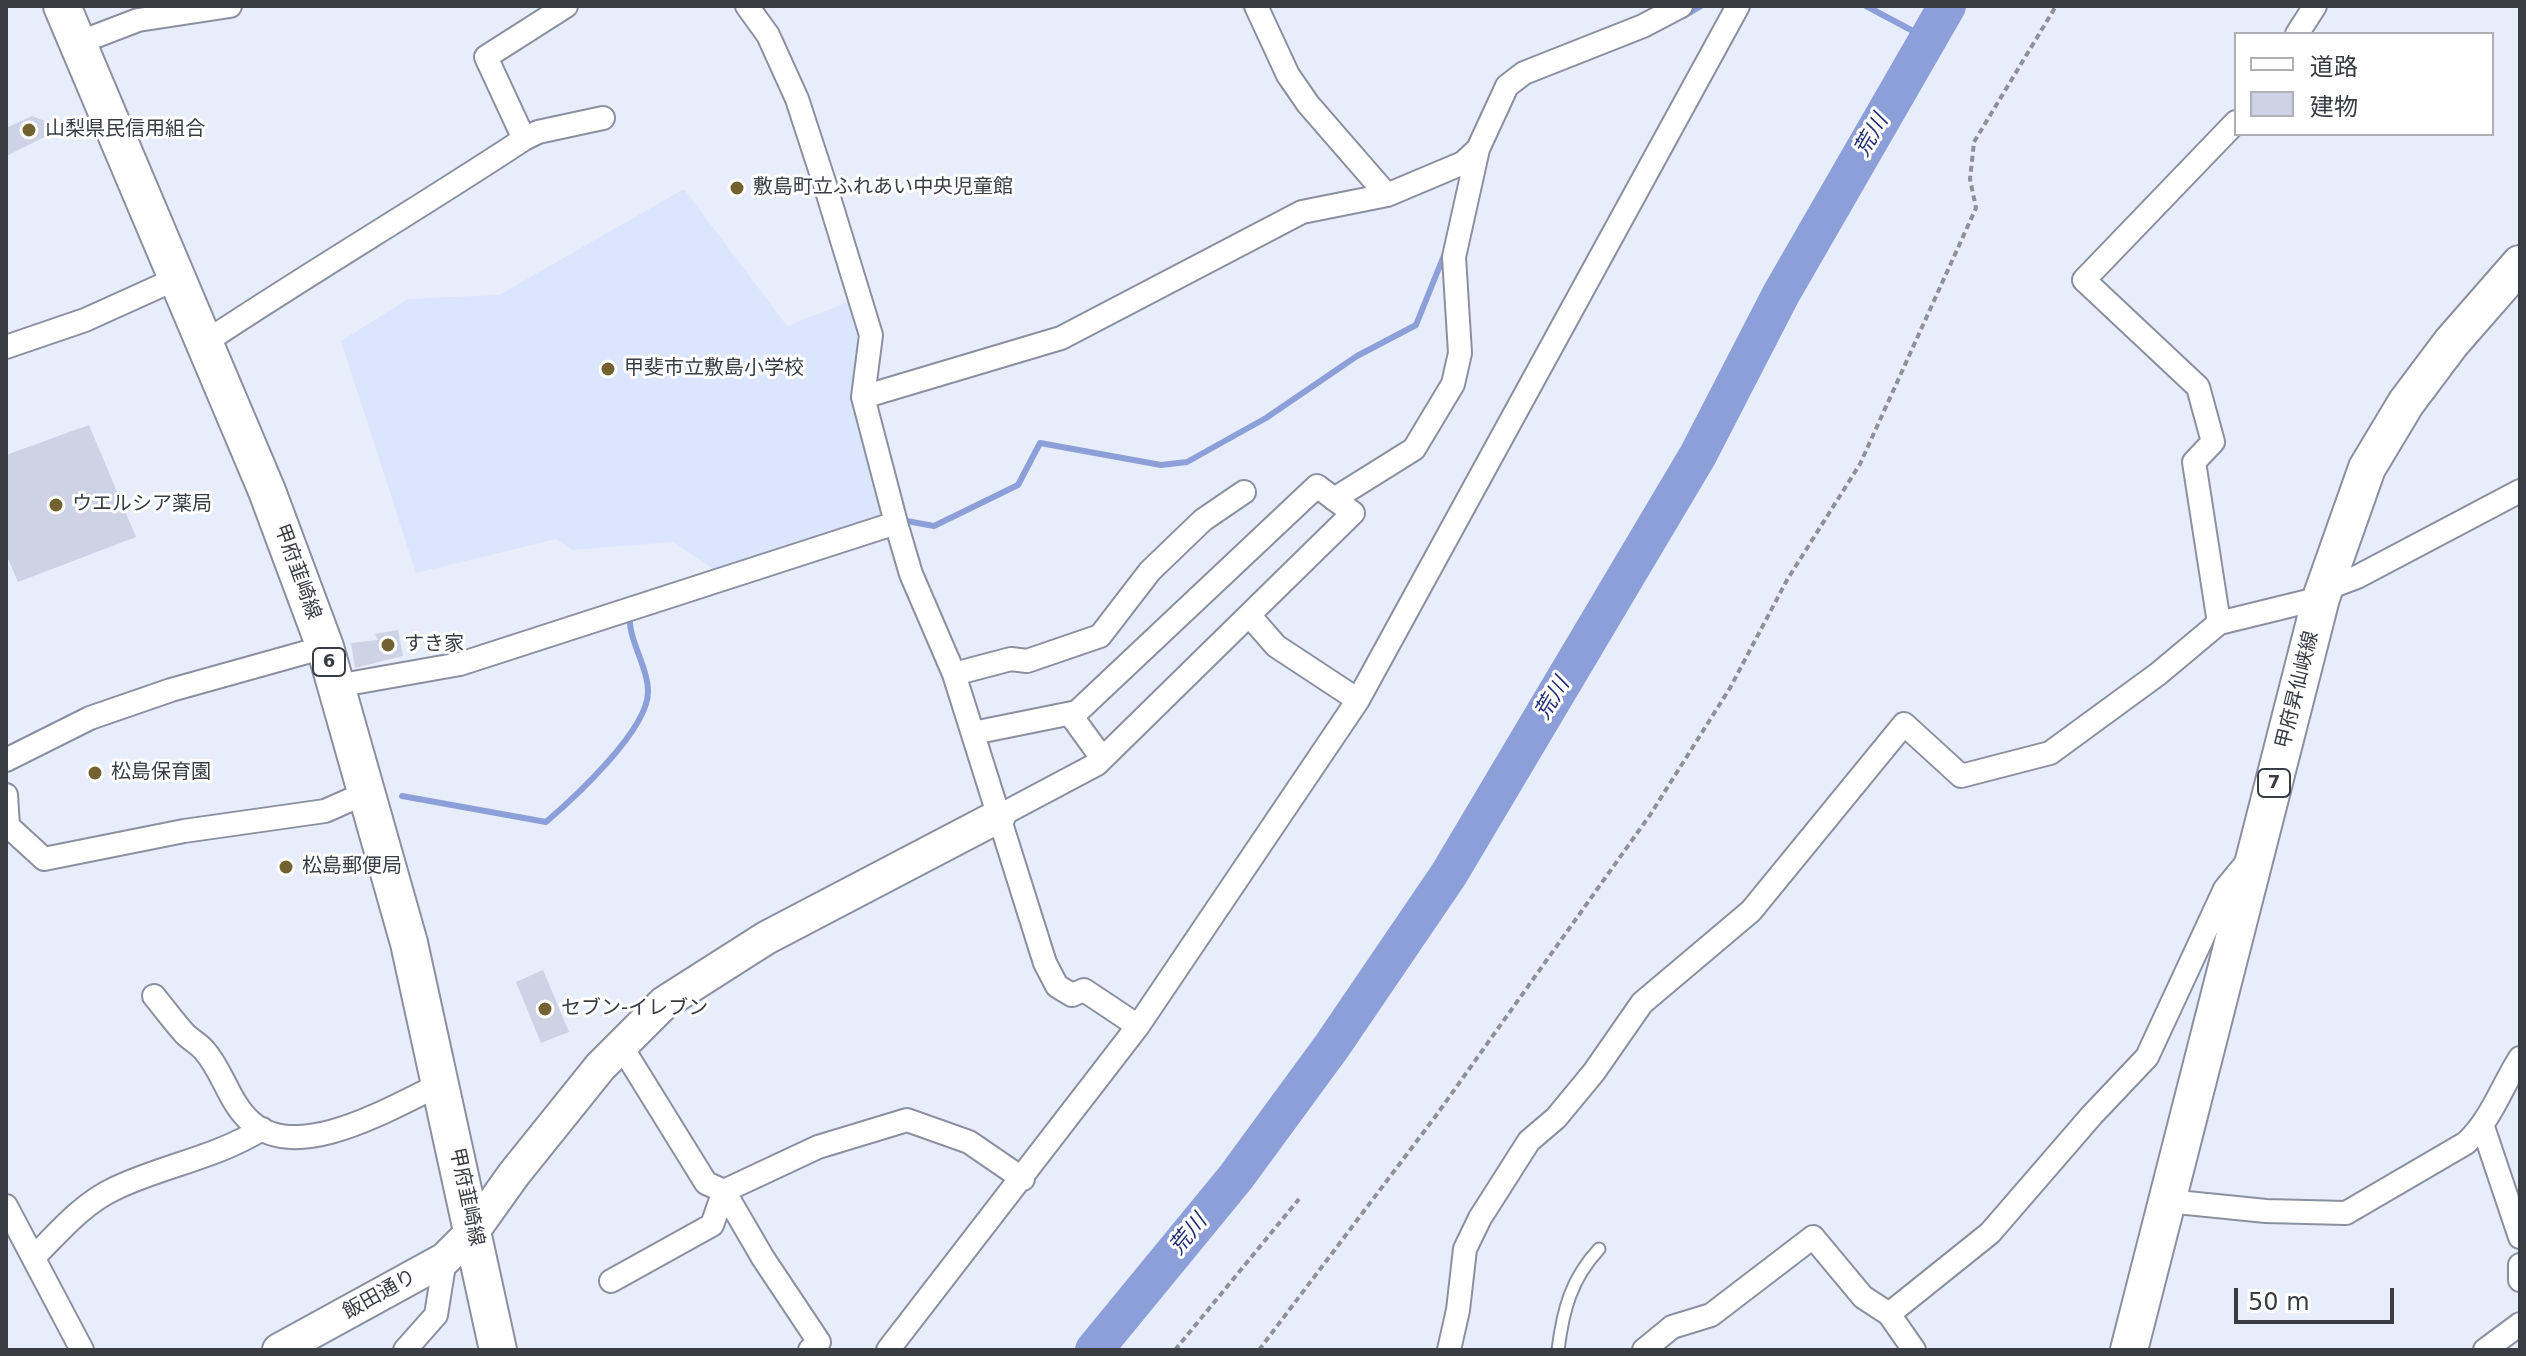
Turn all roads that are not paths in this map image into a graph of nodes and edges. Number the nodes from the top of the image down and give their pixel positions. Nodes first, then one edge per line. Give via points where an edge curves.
1 (62, 6) edge
2 (230, 6) edge
3 (566, 6) edge
4 (747, 6) edge
5 (1256, 6) edge
6 (1681, 6) edge
7 (1738, 6) edge
8 (2315, 6) edge
9 (2298, 32) edge
10 (78, 43) junction
11 (603, 118) dead end
12 (2234, 124) edge
13 (524, 139) junction
14 (1478, 149) junction
15 (1387, 195) junction
16 (178, 278) junction
17 (2515, 279) edge
18 (204, 343) junction
19 (6, 347) edge
20 (863, 397) junction
21 (2520, 491) edge
22 (1244, 492) dead end
23 (1334, 499) junction
24 (896, 523) junction
25 (2323, 593) junction
26 (1249, 615) junction
27 (2219, 623) junction
28 (325, 647) junction
29 (954, 674) junction
30 (336, 686) junction
31 (1358, 700) junction
32 (1070, 714) junction
33 (973, 733) junction
34 (1102, 758) junction
35 (6, 760) edge
36 (368, 792) junction
37 (6, 795) edge
38 (999, 816) junction
39 (7, 827) edge
40 (2257, 851) junction
41 (154, 996) dead end
42 (1138, 1026) junction
43 (620, 1044) junction
44 (2520, 1058) edge
45 (441, 1084) junction
46 (2483, 1127) junction
47 (262, 1129) junction
48 (1023, 1179) junction
49 (724, 1191) junction
50 (2167, 1201) junction
51 (7, 1210) edge
52 (474, 1230) junction
53 (2520, 1237) edge
54 (1599, 1249) dead end
55 (34, 1257) junction
56 (445, 1259) junction
57 (2520, 1265) edge
58 (2520, 1280) edge
59 (611, 1281) dead end
60 (1889, 1314) junction
61 (2520, 1324) edge
62 (82, 1350) edge
63 (279, 1350) edge
64 (405, 1350) edge
65 (498, 1350) edge
66 (810, 1350) edge
67 (888, 1350) edge
68 (1449, 1350) edge
69 (1558, 1350) edge
70 (1644, 1350) edge
71 (1914, 1350) edge
72 (2129, 1350) edge
73 (2485, 1350) edge

1 - 10 main road, 甲府韮崎線 / 6
2 - 10 street via 138,20
3 - 13 street via 486,57
4 - 20 street via 768,35 797,99 871,335
5 - 15 street via 1288,75 1308,104
6 - 14 street via 1524,73 1507,86
7 - 31 street
8 - 9 street
10 - 16 main road, 甲府韮崎線 / 6
11 - 13 street
12 - 27 street via 2084,280 2198,387 2213,442 2194,462
13 - 18 street
14 - 15 street via 1463,163
14 - 23 street via 1454,257 1460,353 1453,384 1414,449
15 - 20 street via 1302,212 1061,338
16 - 18 main road, 甲府韮崎線 / 6
16 - 19 street via 85,320
17 - 25 main road, 甲府昇仙峡線 / 7 via 2415,391 2367,468
18 - 28 main road, 甲府韮崎線 / 6
20 - 24 street
21 - 25 street
22 - 29 street via 1203,520 1150,571 1100,636 1027,661 1011,659
23 - 26 street via 1353,513
23 - 32 street via 1317,486
24 - 29 street via 911,574
24 - 30 street via 460,664
25 - 27 street via 2294,607
25 - 40 main road, 甲府昇仙峡線 / 7
26 - 31 street via 1276,646
26 - 34 street
27 - 68 street via 2050,753 1961,776 1904,724 1751,911 1642,1003 1594,1072 1529,1141 1465,1249
28 - 30 main road, 甲府韮崎線 / 6
28 - 35 street via 90,718
29 - 33 street
30 - 36 main road, 甲府韮崎線 / 6
31 - 42 street
32 - 33 street
32 - 34 street
33 - 38 street
34 - 38 street
36 - 39 street via 325,811 184,831 44,859
36 - 45 main road, 甲府韮崎線 / 6
37 - 39 street
38 - 42 street via 1057,986 1072,995 1084,990
38 - 43 street, 飯田通り via 766,938 664,1003
40 - 50 main road, 甲府昇仙峡線 / 7
40 - 60 street via 2225,889 2147,1057 1990,1233
41 - 47 street via 205,1051 235,1103
42 - 48 street
43 - 49 street via 706,1183
43 - 52 street, 飯田通り
44 - 46 street
45 - 47 street via 334,1133 307,1137
45 - 52 main road, 甲府韮崎線 / 6
46 - 50 street via 2466,1143 2346,1213
46 - 53 street
47 - 55 street via 229,1149 114,1189 88,1205
48 - 49 street via 969,1142 907,1120 818,1147
48 - 67 street
49 - 59 street via 712,1225
49 - 66 street via 819,1342
50 - 72 main road, 甲府昇仙峡線 / 7
51 - 55 street
52 - 56 street, 飯田通り
52 - 65 main road, 甲府韮崎線 / 6
54 - 69 lane via 1569,1292
55 - 62 street
56 - 63 street, 飯田通り
56 - 64 street via 436,1315
57 - 58 street
60 - 70 street via 1863,1297 1813,1237 1711,1315 1672,1327
60 - 71 street
61 - 73 street

